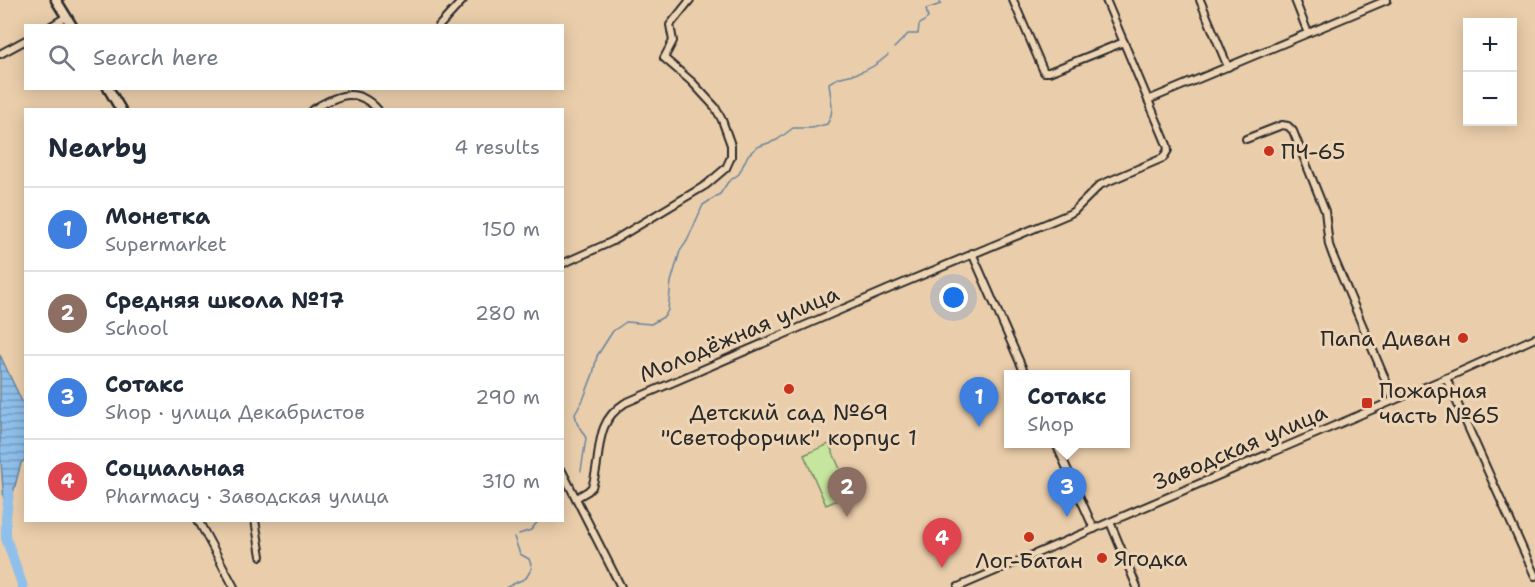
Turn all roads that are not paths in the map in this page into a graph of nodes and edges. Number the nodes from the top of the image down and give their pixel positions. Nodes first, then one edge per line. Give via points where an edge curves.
1 (56, 0) edge
2 (463, 0) edge
3 (690, 0) edge
4 (1013, 0) edge
5 (1106, 0) edge
6 (1200, 0) edge
7 (1295, 0) edge
8 (1387, 0) edge
9 (66, 17) junction
10 (54, 24) edge
11 (71, 24) edge
12 (441, 24) edge
13 (1308, 33) junction
14 (24, 41) edge
15 (1124, 42) junction
16 (0, 54) edge
17 (1228, 67) junction
18 (109, 90) edge
19 (346, 90) edge
20 (329, 100) junction
21 (1148, 100) junction
22 (120, 108) edge
23 (315, 108) edge
24 (376, 108) edge
25 (1246, 139) dead end
26 (972, 254) junction
27 (564, 263) edge
28 (1535, 338) edge
29 (1023, 370) edge
30 (1446, 378) junction
31 (1394, 400) junction
32 (1058, 448) edge
33 (564, 475) edge
34 (576, 498) junction
35 (199, 522) edge
36 (255, 522) edge
37 (1110, 522) junction
38 (1094, 529) junction
39 (261, 556) dead end
40 (1535, 576) edge
41 (234, 587) edge
42 (621, 587) edge
43 (958, 587) edge
44 (1137, 587) edge

1 - 9 main road
2 - 12 street
3 - 27 street via 670,26 673,41 664,58 715,107 731,145 726,168 706,185 611,242
4 - 15 street via 1044,72
5 - 15 street
6 - 17 street
7 - 13 street
8 - 13 street
9 - 10 street
9 - 11 main road
13 - 17 street
14 - 16 street
15 - 21 street
17 - 21 street
18 - 22 main road
19 - 20 street
20 - 23 street
20 - 24 street via 355,95
21 - 26 street, Молодёжная улица via 1167,144 1163,158 1100,185 1069,214
25 - 31 street via 1282,125 1293,131 1325,211 1333,256
26 - 29 street
26 - 34 street, Молодёжная улица via 625,403 605,422 592,486
28 - 30 street, Заводская улица
30 - 31 street, Заводская улица
30 - 40 street
31 - 37 street, Заводская улица
32 - 38 street
33 - 34 street
34 - 42 street
35 - 41 street
36 - 39 street
37 - 38 street, Заводская улица
37 - 44 street
38 - 43 street, Заводская улица

